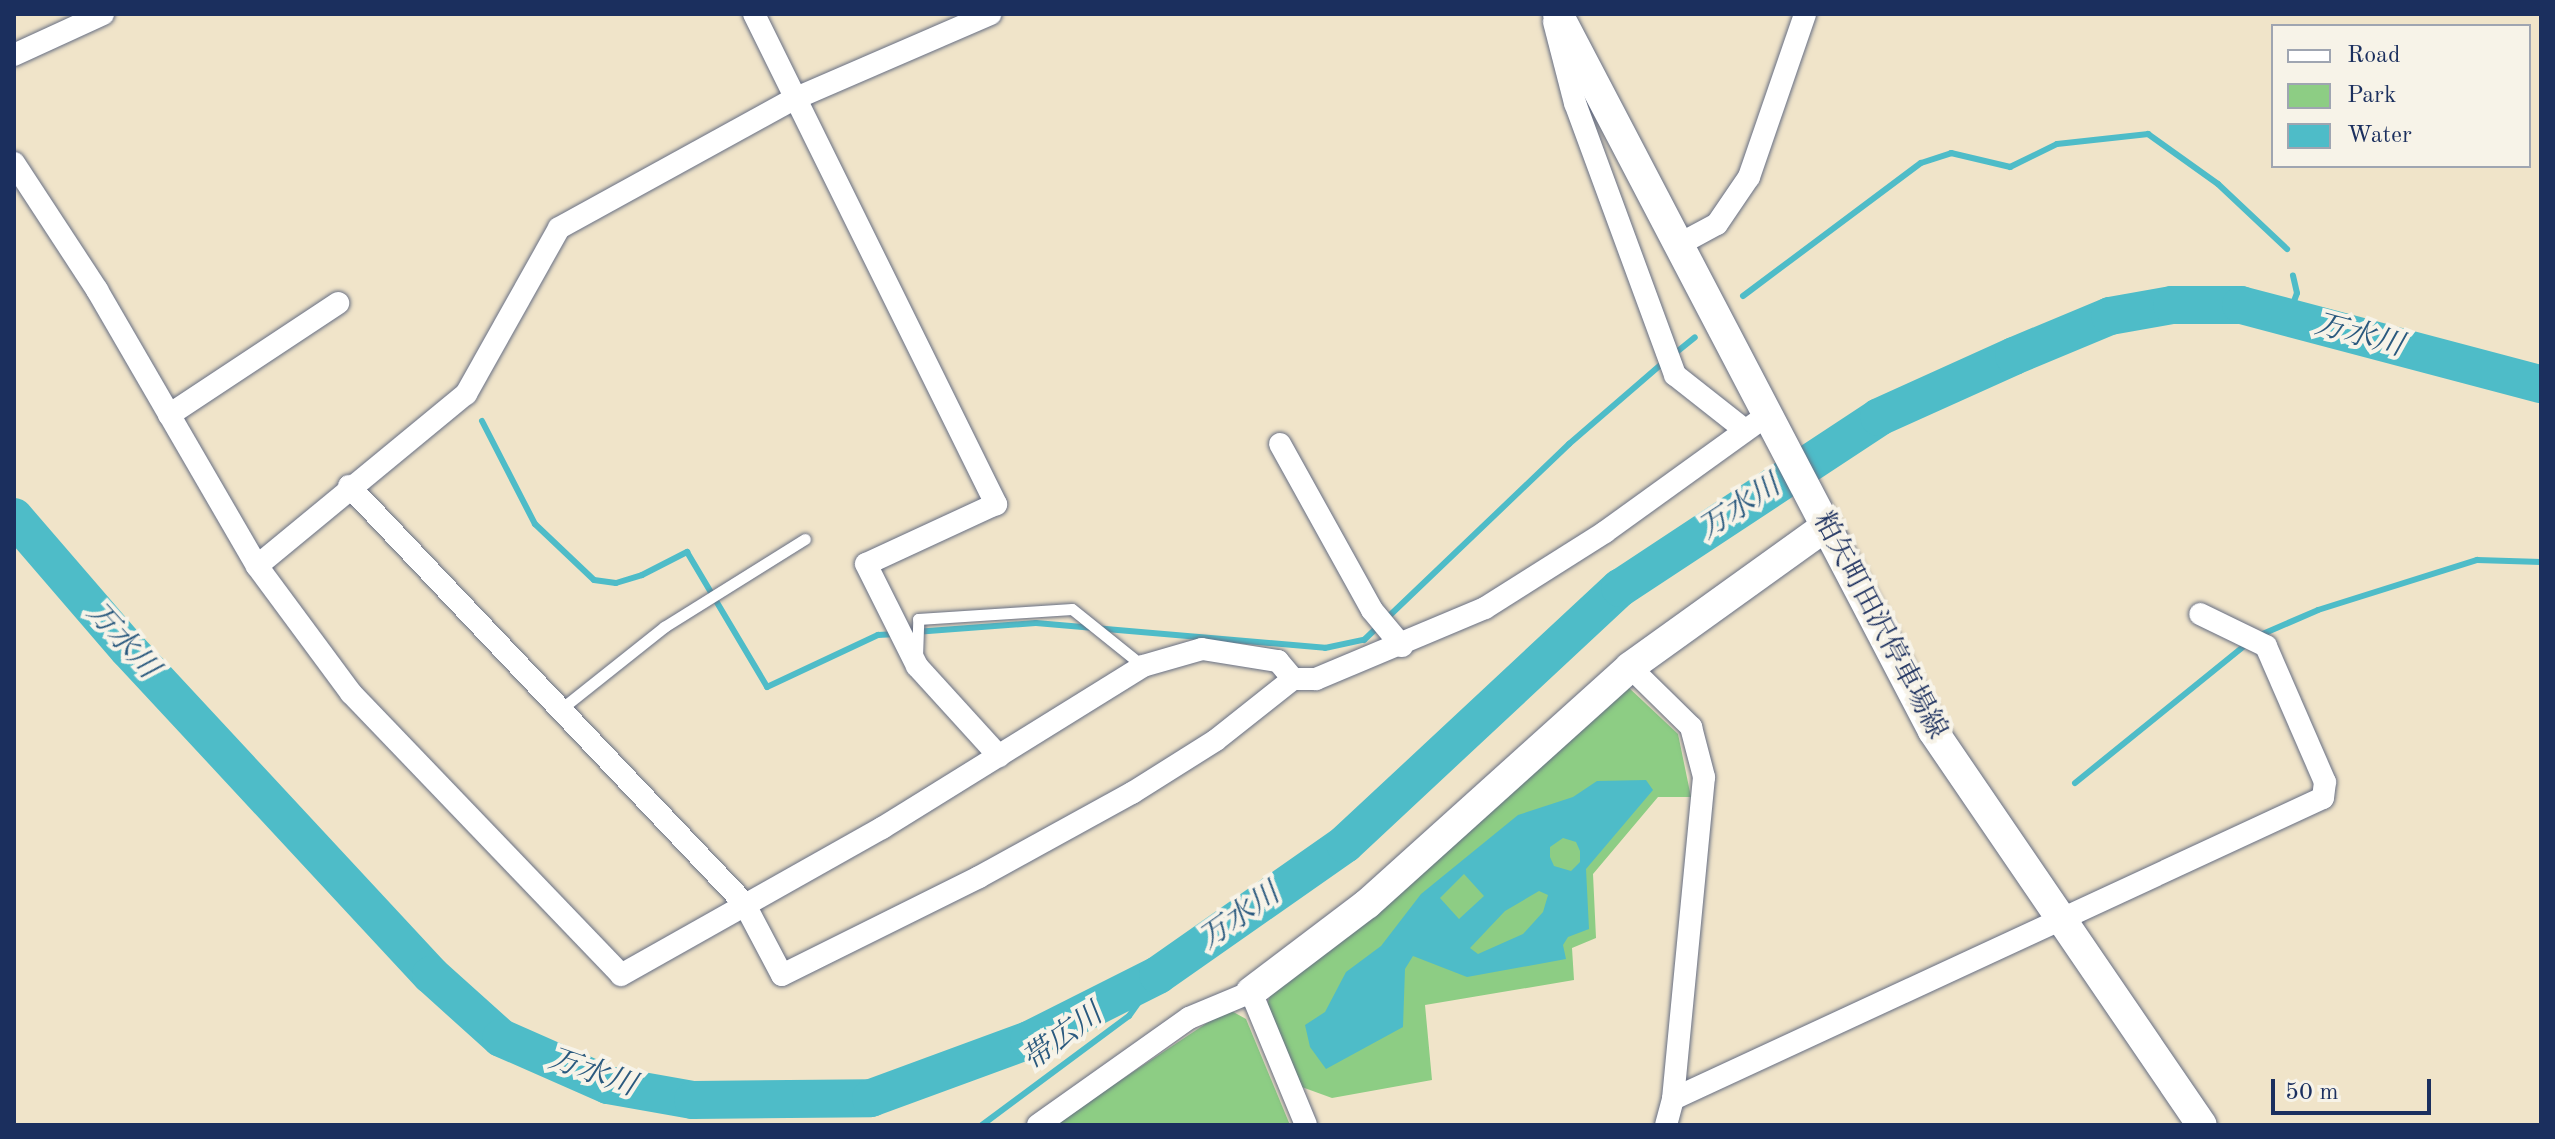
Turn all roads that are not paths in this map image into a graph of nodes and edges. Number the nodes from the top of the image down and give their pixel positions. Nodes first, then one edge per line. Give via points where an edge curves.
1 (103, 14) edge
2 (754, 14) edge
3 (990, 14) edge
4 (1555, 14) edge
5 (1805, 14) edge
6 (14, 55) edge
7 (794, 99) junction
8 (14, 163) edge
9 (1678, 245) junction
10 (338, 303) dead end
11 (169, 415) junction
12 (1761, 424) junction
13 (1280, 444) dead end
14 (349, 486) junction
15 (1821, 519) junction
16 (805, 539) dead end
17 (257, 566) junction
18 (2200, 614) dead end
19 (1398, 641) junction
20 (913, 654) junction
21 (1143, 666) junction
22 (1630, 667) junction
23 (1293, 679) junction
24 (561, 709) junction
25 (999, 756) junction
26 (744, 903) junction
27 (2059, 922) junction
28 (1251, 992) junction
29 (1673, 1099) junction
30 (1038, 1125) edge
31 (1306, 1125) edge
32 (1666, 1125) edge
33 (2202, 1125) edge

1 - 6 street
2 - 7 street
3 - 7 street
4 - 9 main road, 粕矢町田沢停車場線
4 - 12 street via 1575,103 1675,375
5 - 9 street via 1749,177 1717,224
7 - 14 street via 559,228 466,394
7 - 20 street via 996,504 866,564
8 - 11 street
9 - 12 main road, 粕矢町田沢停車場線
10 - 11 street
11 - 17 street
12 - 15 main road, 粕矢町田沢停車場線
12 - 19 street via 1485,608
13 - 19 street via 1378,618
14 - 17 street
14 - 24 street
15 - 22 main road
15 - 27 main road, 粕矢町田沢停車場線 via 1933,731
16 - 24 lane via 664,627
17 - 26 street via 351,693 621,975
18 - 27 street via 2266,646 2325,782 2323,798
19 - 23 street via 1316,679
20 - 21 lane via 918,619 1072,609
20 - 25 street
21 - 23 street via 1202,649 1278,661
21 - 25 street
22 - 28 main road via 1367,904
22 - 29 street via 1691,727 1704,777
23 - 26 street via 1216,740 1132,793 966,884 782,975
24 - 26 street
25 - 26 street
27 - 29 street
27 - 33 main road, 粕矢町田沢停車場線
28 - 30 street via 1189,1018
28 - 31 street
29 - 32 street

